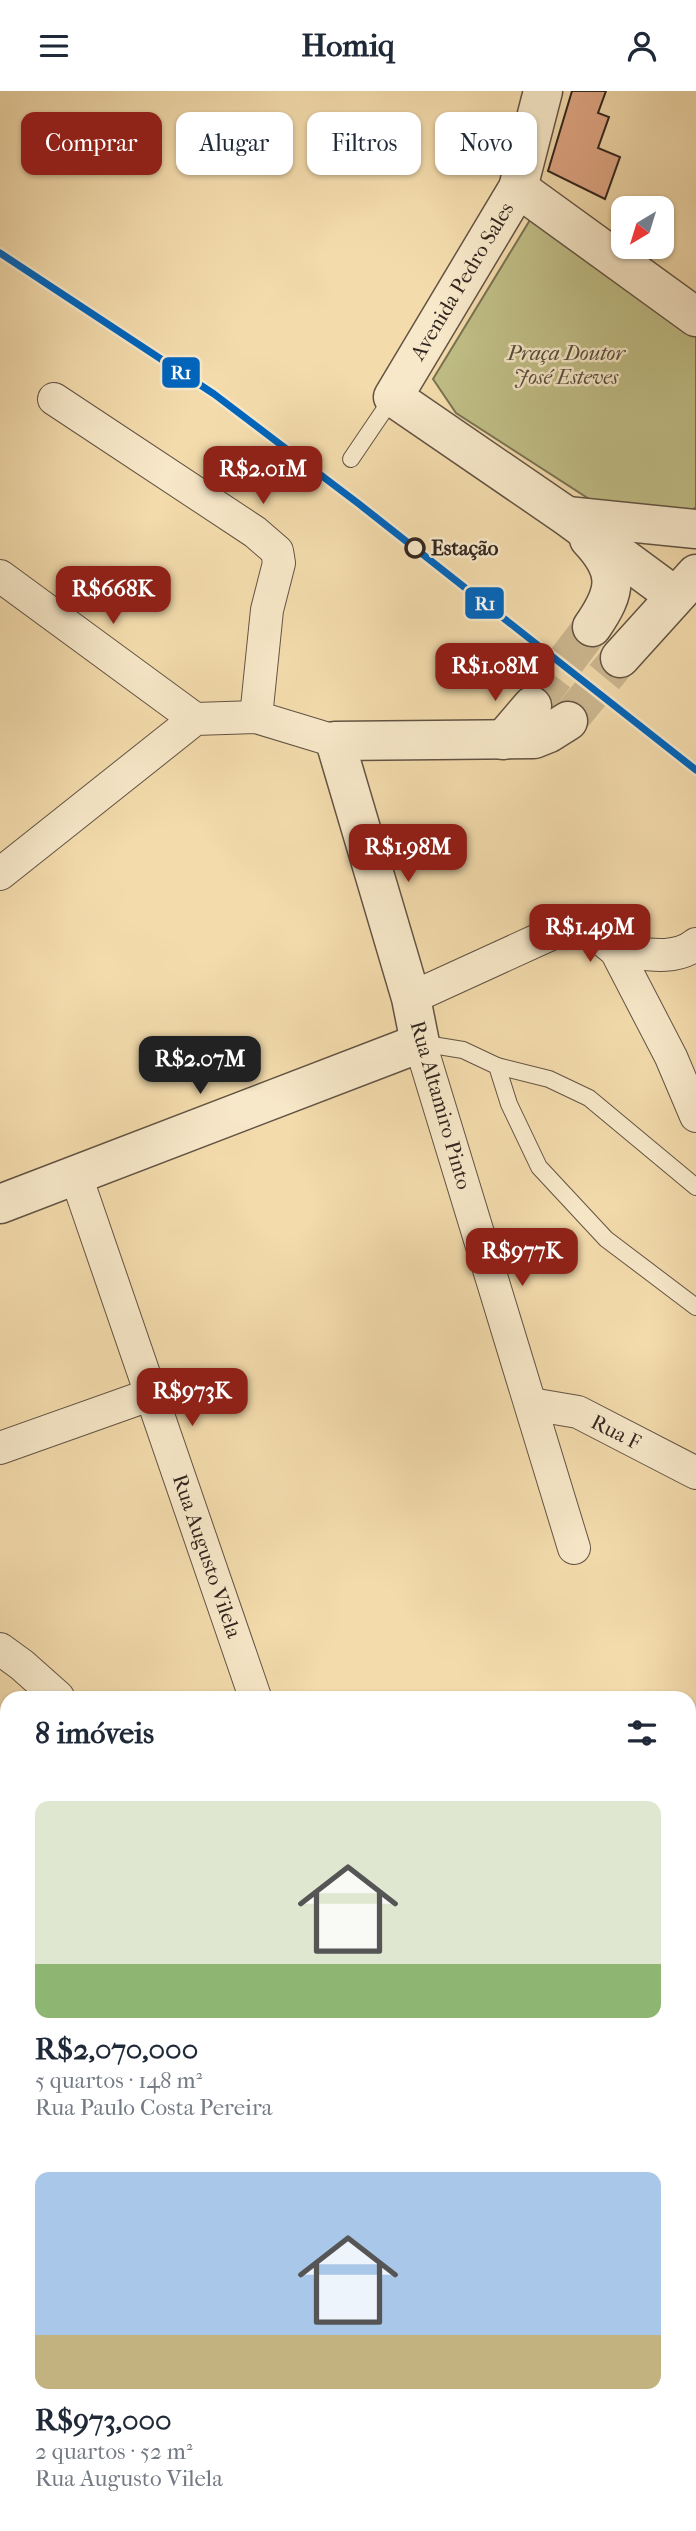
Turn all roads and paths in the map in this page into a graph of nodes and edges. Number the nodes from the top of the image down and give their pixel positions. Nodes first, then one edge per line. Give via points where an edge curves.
1 (543, 91) edge
2 (518, 188) junction
3 (696, 317) edge
4 (393, 397) junction
5 (54, 399) dead end
6 (351, 459) dead end
7 (565, 515) junction
8 (696, 529) edge
9 (0, 576) edge
10 (689, 593) edge
11 (592, 627) tunnel mouth
12 (620, 658) tunnel mouth
13 (532, 706) tunnel mouth
14 (256, 716) junction
15 (195, 719) junction
16 (568, 721) tunnel mouth
17 (503, 740) junction
18 (334, 741) junction
19 (0, 874) edge
20 (696, 944) edge
21 (616, 951) junction
22 (411, 998) junction
23 (420, 1042) junction
24 (497, 1066) junction
25 (696, 1116) edge
26 (76, 1176) junction
27 (696, 1187) edge
28 (0, 1204) edge
29 (696, 1307) edge
30 (152, 1394) junction
31 (531, 1404) junction
32 (0, 1448) edge
33 (696, 1473) edge
34 (574, 1548) dead end
35 (7, 1663) edge
36 (49, 1691) edge
37 (253, 1691) edge

1 - 2 street, Avenida Pedro Sales
2 - 3 street
2 - 4 street, Avenida Pedro Sales
4 - 6 lane, Avenida Pedro Sales
4 - 7 street
5 - 14 street via 277,551
7 - 8 street
7 - 10 street
7 - 11 street via 605,556 610,568 612,584 606,607
9 - 15 street
10 - 12 street
13 - 17 street
14 - 15 street
14 - 18 street
15 - 19 street
16 - 17 street via 534,739
17 - 18 street
18 - 22 street, Rua Altamiro Pinto
20 - 21 street via 668,955
21 - 22 street via 599,937 566,930
21 - 25 street
22 - 23 street, Rua Altamiro Pinto
23 - 24 lane via 463,1050
23 - 26 street
23 - 31 street, Rua Altamiro Pinto
24 - 27 lane via 549,1079 589,1098
24 - 29 lane via 509,1104 539,1167 606,1239
26 - 28 street
26 - 30 street, Rua Augusto Vilela
30 - 32 street
30 - 37 street, Rua Augusto Vilela
31 - 33 street, Rua F via 578,1412
31 - 34 street, Rua Altamiro Pinto
35 - 36 street

